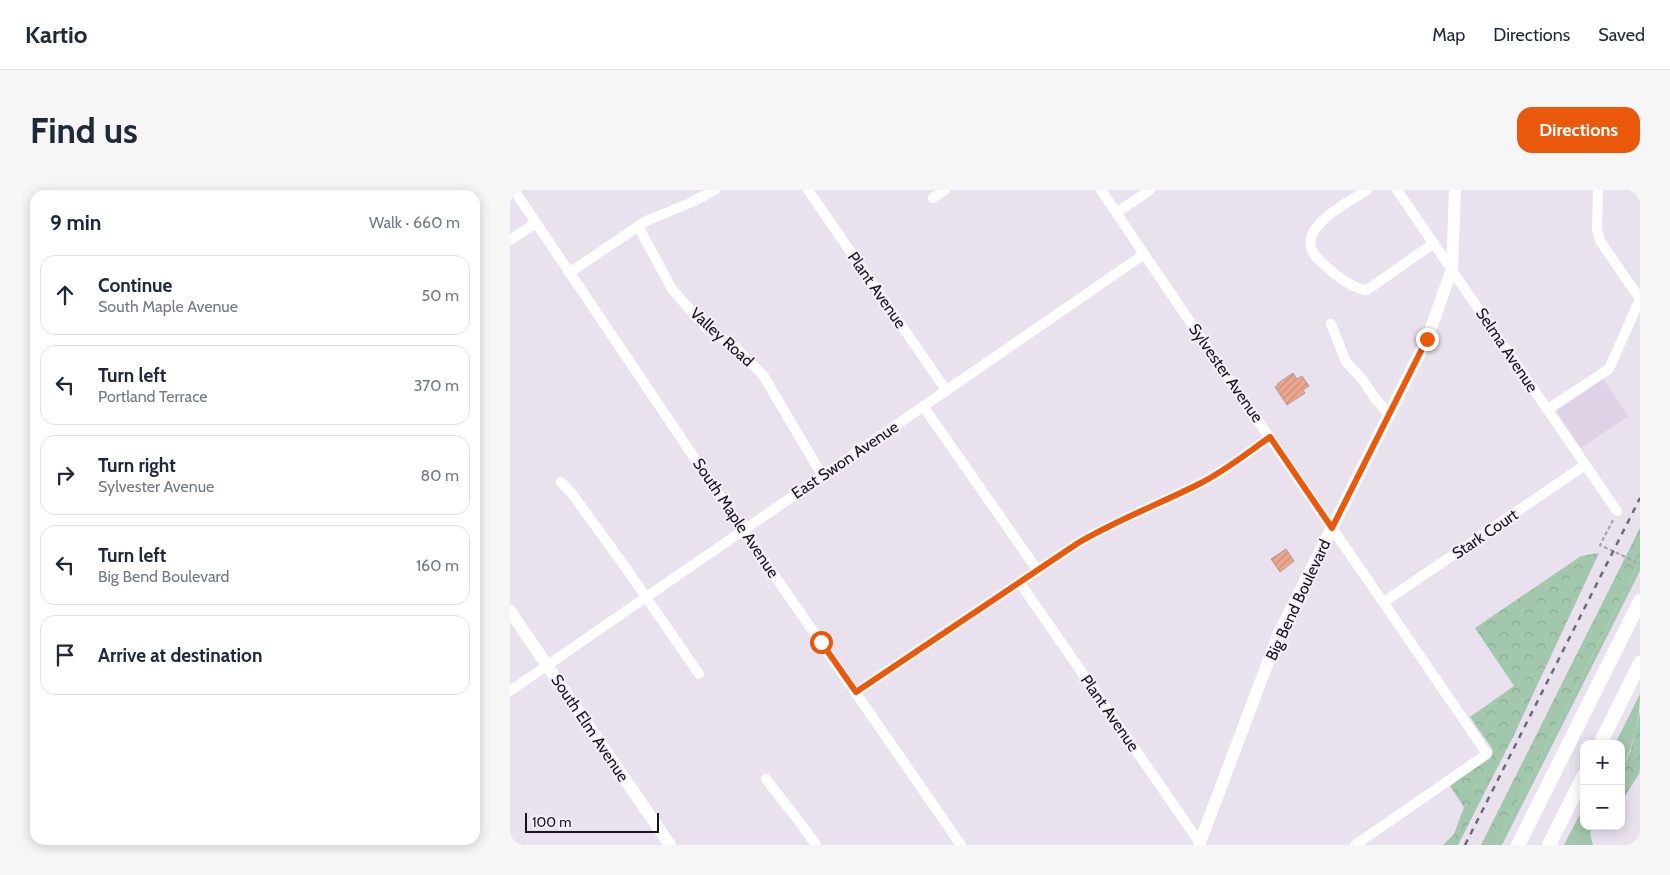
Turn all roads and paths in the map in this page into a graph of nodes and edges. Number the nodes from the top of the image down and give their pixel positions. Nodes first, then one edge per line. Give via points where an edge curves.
1 (514, 190) edge
2 (715, 190) edge
3 (808, 190) edge
4 (945, 190) edge
5 (1101, 190) edge
6 (1150, 190) edge
7 (1367, 190) edge
8 (1397, 190) edge
9 (1455, 190) edge
10 (1598, 190) edge
11 (933, 198) dead end
12 (1116, 213) junction
13 (536, 223) junction
14 (638, 226) junction
15 (510, 240) edge
16 (1434, 243) junction
17 (1143, 255) junction
18 (1452, 269) junction
19 (569, 273) junction
20 (1640, 299) edge
21 (1331, 324) dead end
22 (946, 390) junction
23 (923, 406) junction
24 (1548, 409) junction
25 (1390, 415) junction
26 (1270, 437) junction
27 (1585, 465) junction
28 (822, 475) junction
29 (561, 482) dead end
30 (1617, 511) joint
31 (1332, 528) junction
32 (743, 530) junction
33 (1640, 564) edge
34 (1038, 571) junction
35 (1020, 583) junction
36 (645, 598) junction
37 (1640, 601) edge
38 (1384, 602) junction
39 (510, 611) edge
40 (1640, 663) edge
41 (547, 665) junction
42 (698, 674) dead end
43 (510, 691) edge
44 (856, 692) junction
45 (1602, 740) edge
46 (766, 779) dead end
47 (1580, 783) edge
48 (1200, 844) edge
49 (670, 845) edge
50 (816, 845) edge
51 (961, 845) edge
52 (1356, 845) edge
53 (1518, 845) edge
54 (1549, 845) edge

1 - 13 street, South Maple Avenue
2 - 14 street
3 - 22 street, Plant Avenue
4 - 11 street
5 - 12 street, Sylvester Avenue
6 - 12 street
7 - 16 street via 1328,216 1312,233 1312,251 1332,272 1359,289 1367,290
8 - 16 street, Selma Avenue
9 - 18 main road, Big Bend Boulevard
10 - 20 street via 1596,228 1600,241
12 - 17 street, Sylvester Avenue
13 - 15 street
13 - 19 street, South Maple Avenue
14 - 19 street
14 - 28 street, Valley Road via 672,289 705,327 735,346 763,375
16 - 18 street, Selma Avenue
17 - 22 street, East Swon Avenue
17 - 26 street, Sylvester Avenue
18 - 24 street, Selma Avenue
18 - 25 main road, Big Bend Boulevard via 1427,339
19 - 32 street, South Maple Avenue
20 - 24 street via 1608,368
21 - 25 street via 1346,362
22 - 23 street, East Swon Avenue
23 - 28 street, East Swon Avenue
23 - 34 street
24 - 27 street, Selma Avenue
25 - 31 main road, Big Bend Boulevard
26 - 31 street, Sylvester Avenue
26 - 34 street via 1218,474 1107,526
27 - 30 street, Selma Avenue
27 - 38 street, Stark Court
28 - 32 street, East Swon Avenue
29 - 36 street via 574,494
30 - 33 path via 1600,545
31 - 38 street, Sylvester Avenue
31 - 48 main road, Big Bend Boulevard via 1279,633
32 - 36 street, East Swon Avenue
32 - 44 street, South Maple Avenue
34 - 35 street
35 - 44 street
35 - 48 street, Plant Avenue
36 - 41 street, East Swon Avenue
36 - 42 street
37 - 53 highway
38 - 52 street, Sylvester Avenue via 1487,754
39 - 41 main road, South Elm Avenue
40 - 45 highway
41 - 43 street, East Swon Avenue
41 - 49 main road, South Elm Avenue
44 - 51 street, South Maple Avenue
46 - 50 street
47 - 54 highway

